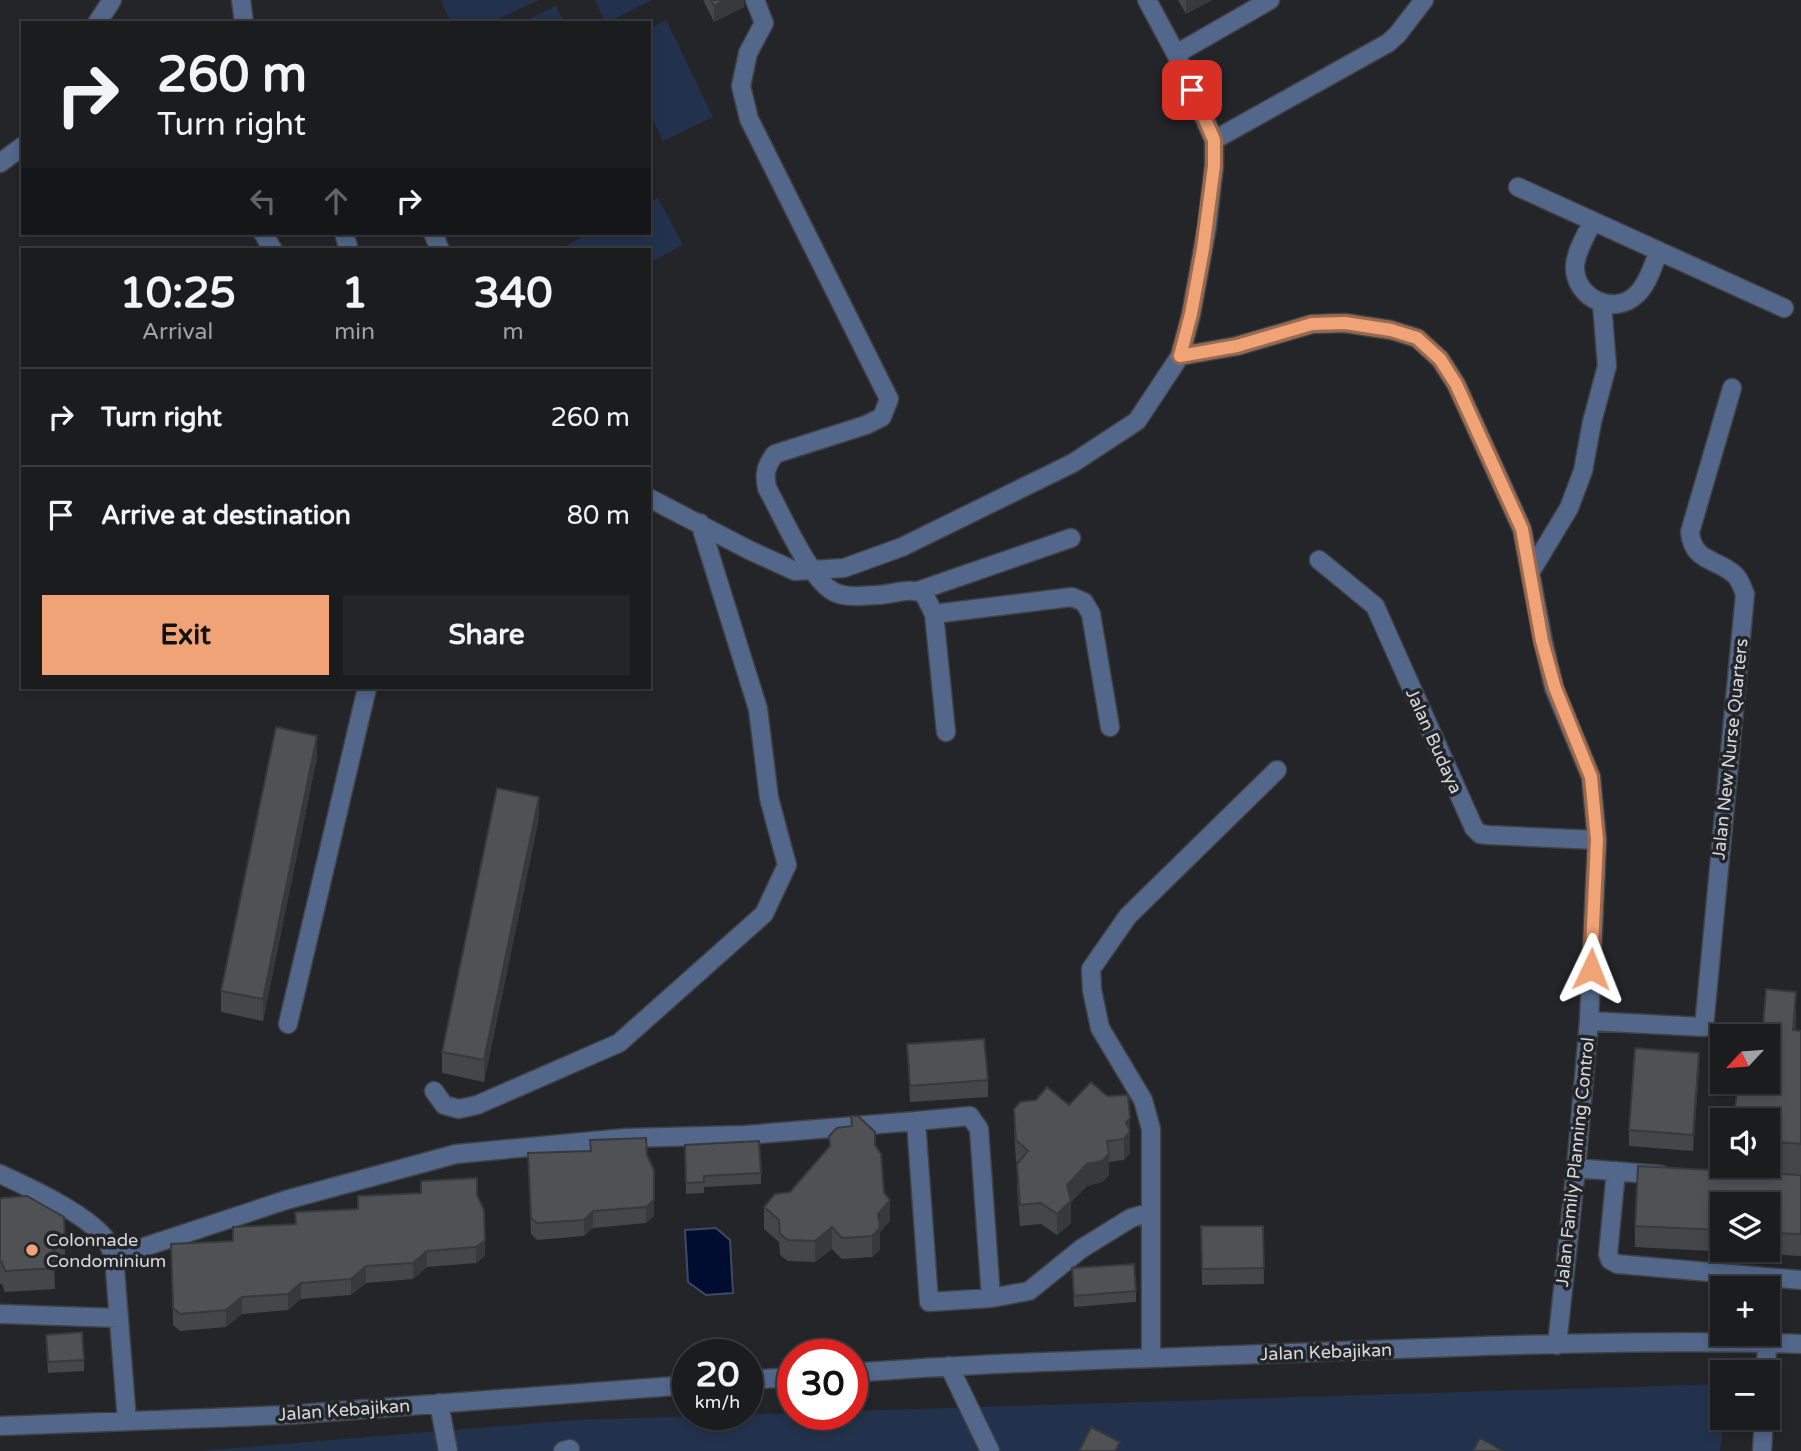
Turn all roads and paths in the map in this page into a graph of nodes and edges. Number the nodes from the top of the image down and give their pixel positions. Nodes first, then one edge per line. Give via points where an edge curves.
1 (112, 0) edge
2 (241, 0) edge
3 (755, 0) edge
4 (1147, 0) edge
5 (1270, 0) edge
6 (1424, 0) edge
7 (98, 21) edge
8 (244, 21) edge
9 (1176, 54) junction
10 (1214, 140) junction
11 (21, 147) edge
12 (0, 163) edge
13 (1518, 187) dead end
14 (1593, 221) junction
15 (1659, 251) junction
16 (1602, 304) junction
17 (1784, 308) dead end
18 (1180, 356) junction
19 (1732, 388) dead end
20 (651, 499) edge
21 (700, 523) junction
22 (1071, 538) dead end
23 (1318, 560) dead end
24 (813, 571) junction
25 (1531, 571) junction
26 (918, 591) junction
27 (934, 614) junction
28 (366, 689) edge
29 (1110, 727) dead end
30 (946, 732) dead end
31 (1278, 770) dead end
32 (1597, 840) junction
33 (1589, 1021) junction
34 (288, 1024) dead end
35 (434, 1091) dead end
36 (916, 1121) junction
37 (1576, 1168) junction
38 (1616, 1171) junction
39 (0, 1174) edge
40 (1682, 1176) edge
41 (1152, 1212) junction
42 (114, 1257) junction
43 (1801, 1280) edge
44 (991, 1298) junction
45 (0, 1314) edge
46 (119, 1318) junction
47 (1780, 1343) edge
48 (1710, 1344) edge
49 (1801, 1344) edge
50 (1556, 1345) junction
51 (1151, 1358) junction
52 (949, 1366) junction
53 (868, 1372) edge
54 (672, 1386) edge
55 (439, 1403) junction
56 (127, 1421) junction
57 (0, 1426) edge
58 (1763, 1430) edge
59 (449, 1451) edge
60 (990, 1451) edge
61 (1762, 1451) edge

1 - 7 street
2 - 8 street
3 - 24 street via 764,23 748,53 741,86 749,119 889,399 882,416 866,425 775,454 767,465 767,488
4 - 9 street
5 - 9 street
6 - 10 street via 1388,43
9 - 10 street
10 - 18 street via 1207,227
11 - 12 street
13 - 14 street
14 - 15 street
14 - 16 street via 1575,267 1583,290
15 - 16 street via 1636,295 1614,305
15 - 17 street
16 - 25 street via 1607,366 1583,471 1569,508
18 - 24 street via 1137,421 1073,463 902,547 844,568
18 - 25 street, Jalan Family Planning Control via 1237,346 1312,324 1345,323 1417,338 1440,359 1456,384 1518,519
19 - 33 street, Jalan New Nurse Quarters via 1689,531 1696,551 1733,573 1745,594 1703,1027
20 - 21 street
21 - 24 street via 795,571
21 - 35 street via 758,709 769,798 787,865 764,914 619,1043 477,1105 459,1109 444,1105
22 - 26 street
23 - 32 street, Jalan Budaya via 1375,607 1474,828 1488,835
24 - 26 street via 837,594
25 - 32 street, Jalan Family Planning Control via 1555,688 1591,777
26 - 27 street
27 - 29 street via 1072,597 1084,602 1091,614
27 - 30 street
28 - 34 street
31 - 41 street via 1128,916 1091,970 1101,1028 1143,1100 1151,1129
32 - 33 street, Jalan Family Planning Control
33 - 37 street, Jalan Family Planning Control
36 - 42 street via 745,1135 625,1138 456,1154 286,1200
36 - 44 street via 970,1116 979,1129
36 - 44 street via 929,1302
37 - 38 street
37 - 50 street, Jalan Family Planning Control
38 - 40 street
38 - 43 street via 1608,1254 1617,1265
39 - 42 street via 75,1213 104,1237
41 - 44 street via 1131,1218 1081,1249 1030,1291
41 - 51 street
42 - 46 street
45 - 46 street
46 - 56 street
47 - 49 street, Jalan Kebajikan
48 - 50 street, Jalan Kebajikan
50 - 51 street, Jalan Kebajikan
51 - 52 street, Jalan Kebajikan
52 - 53 street, Jalan Kebajikan
52 - 60 street
54 - 55 street, Jalan Kebajikan
55 - 56 street, Jalan Kebajikan
55 - 59 street
56 - 57 street, Jalan Kebajikan
58 - 61 street

